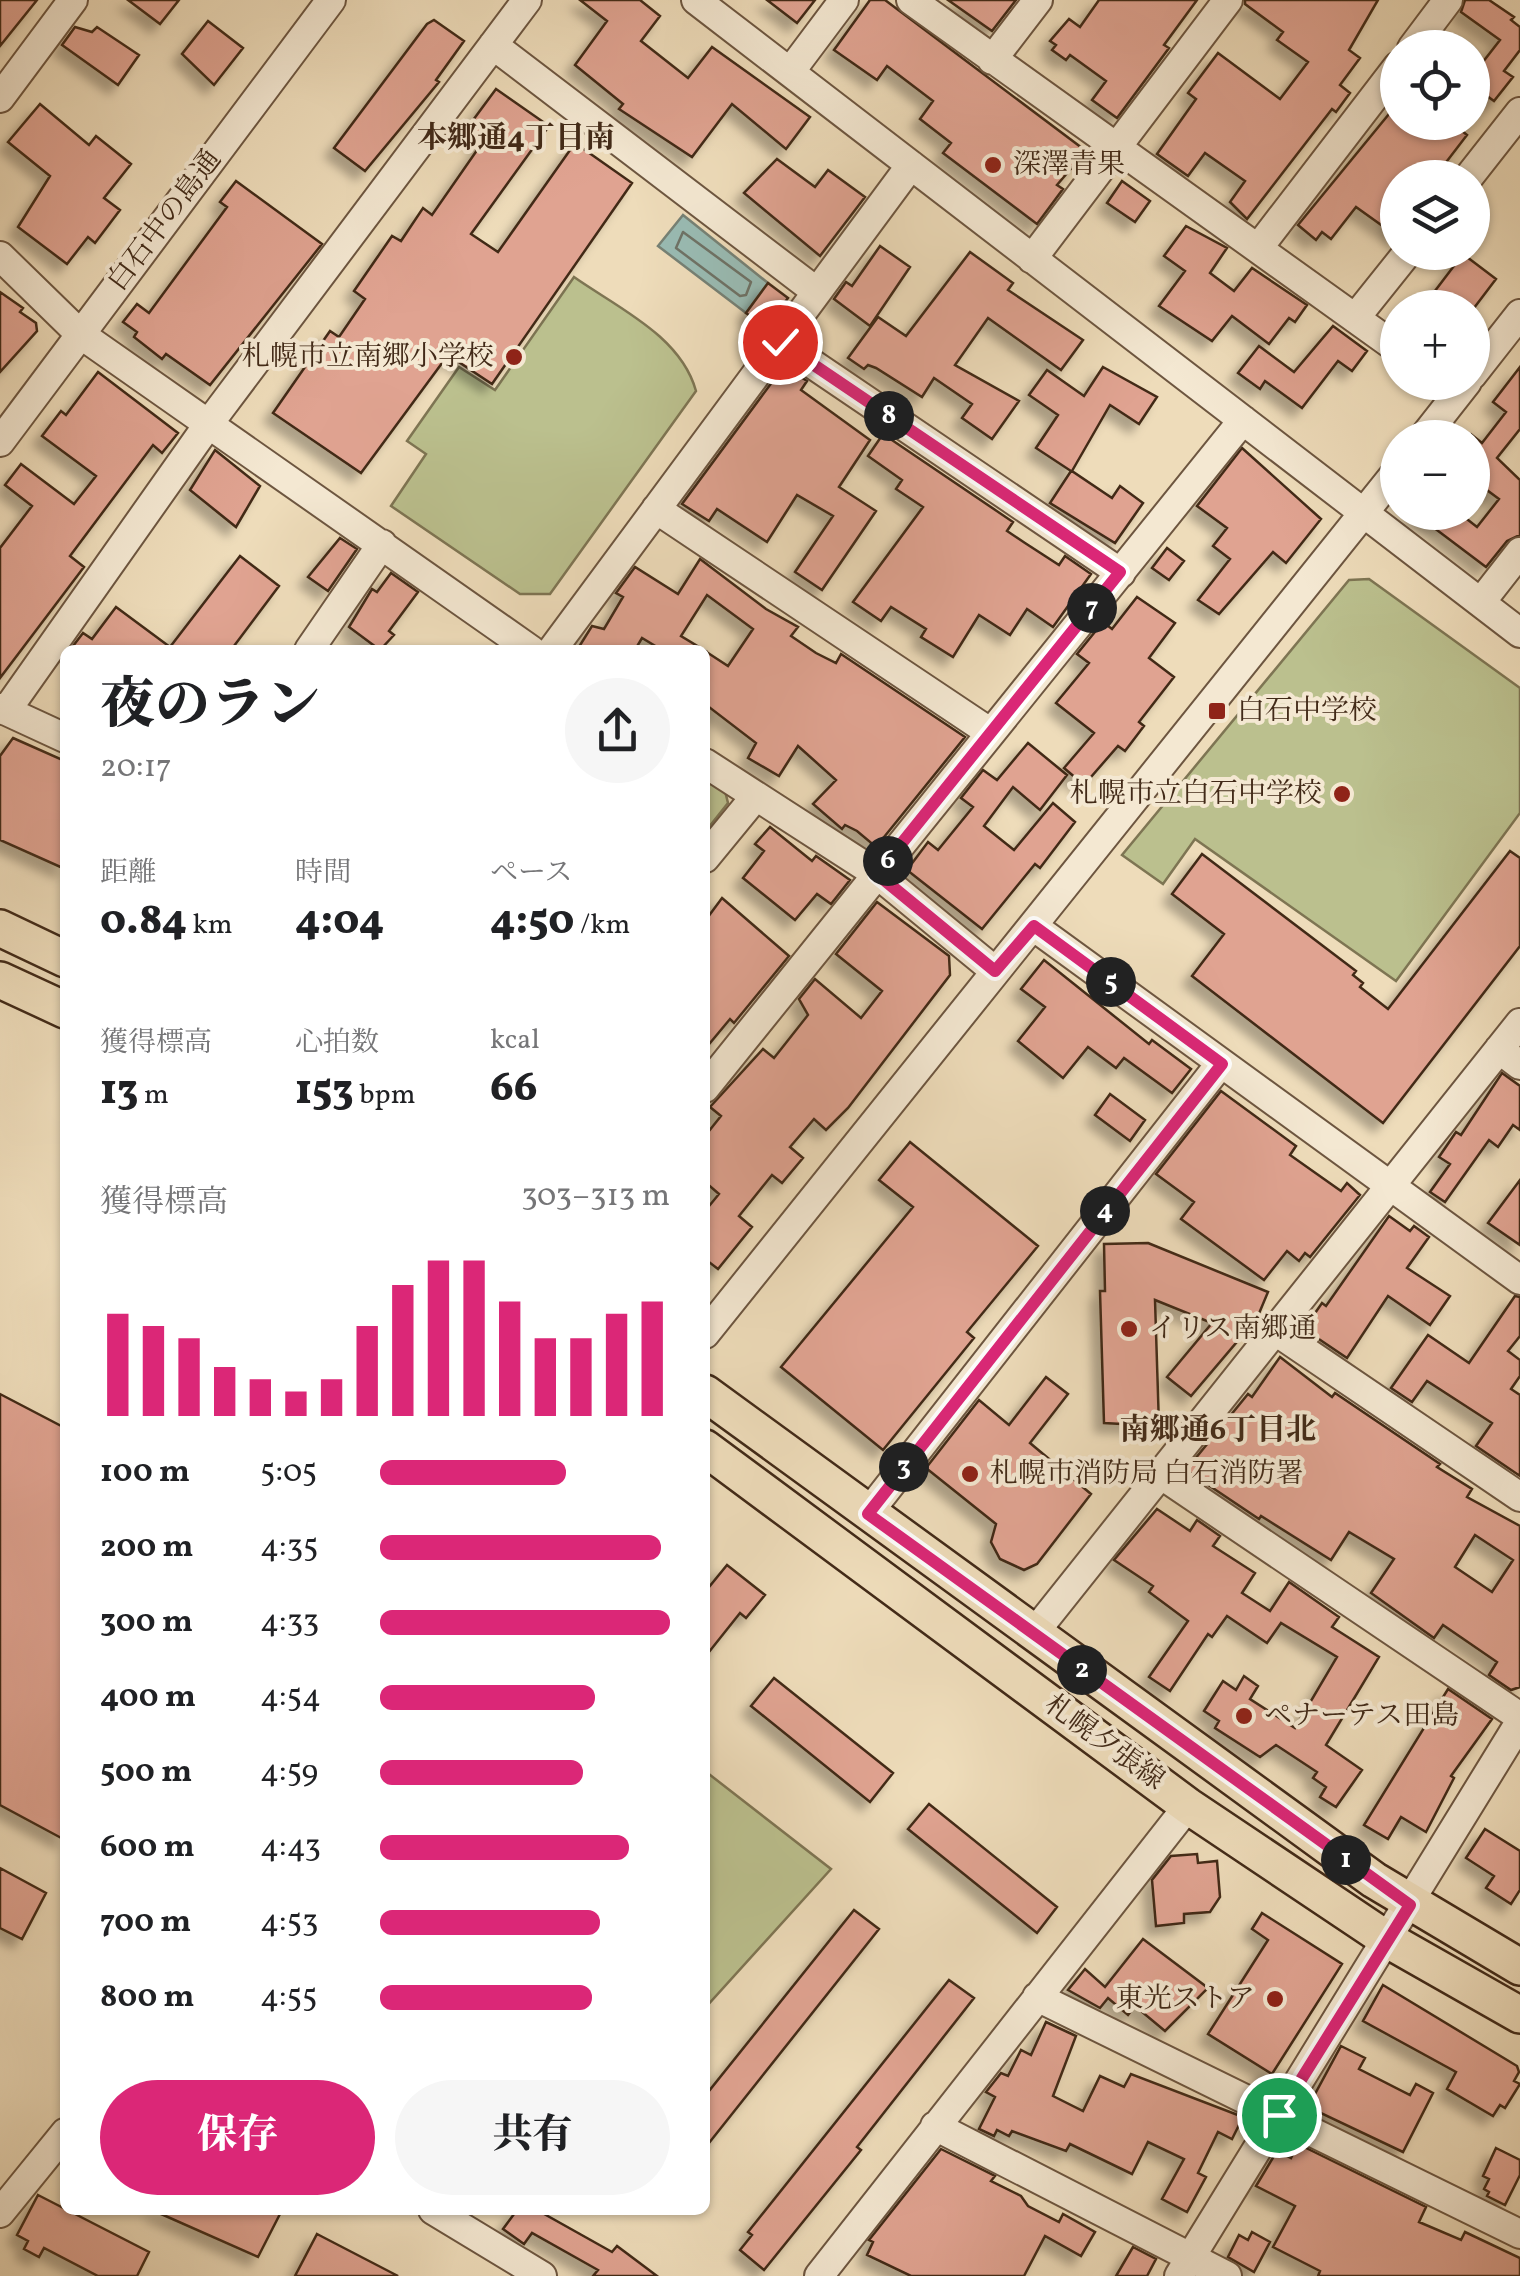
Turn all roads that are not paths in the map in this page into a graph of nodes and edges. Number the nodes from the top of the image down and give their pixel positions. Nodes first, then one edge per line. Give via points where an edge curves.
1 (74, 0) edge
2 (330, 0) edge
3 (527, 0) edge
4 (696, 0) edge
5 (844, 0) edge
6 (910, 0) edge
7 (1038, 0) edge
8 (1228, 0) edge
9 (1448, 0) edge
10 (1426, 30) edge
11 (493, 45) junction
12 (992, 60) junction
13 (790, 72) junction
14 (1380, 89) edge
15 (0, 98) edge
16 (1520, 112) edge
17 (1114, 148) junction
18 (1482, 160) edge
19 (911, 165) junction
20 (1259, 247) junction
21 (0, 256) edge
22 (1032, 259) junction
23 (1394, 270) edge
24 (817, 292) junction
25 (1520, 314) edge
26 (1356, 317) junction
27 (80, 334) junction
28 (1380, 335) edge
29 (780, 342) junction
30 (1490, 348) edge
31 (1244, 420) junction
32 (210, 422) junction
33 (0, 442) edge
34 (1380, 493) edge
35 (656, 509) junction
36 (1364, 514) junction
37 (382, 544) junction
38 (1520, 552) edge
39 (1120, 572) junction
40 (1480, 602) junction
41 (1520, 633) edge
42 (312, 645) edge
43 (525, 645) edge
44 (556, 645) edge
45 (3, 710) edge
46 (991, 732) junction
47 (60, 736) edge
48 (710, 766) edge
49 (756, 796) junction
50 (710, 852) edge
51 (877, 874) junction
52 (1034, 926) junction
53 (0, 928) edge
54 (60, 957) edge
55 (995, 971) junction
56 (0, 980) edge
57 (60, 1008) edge
58 (1520, 1023) edge
59 (1509, 1057) edge
60 (1222, 1064) junction
61 (710, 1082) edge
62 (1389, 1185) junction
63 (1520, 1280) edge
64 (711, 1314) edge
65 (1274, 1330) junction
66 (710, 1397) edge
67 (710, 1452) edge
68 (1160, 1474) junction
69 (1520, 1496) edge
70 (868, 1514) junction
71 (1034, 1633) junction
72 (1520, 1720) edge
73 (1188, 1806) junction
74 (1410, 1905) junction
75 (1388, 1940) junction
76 (1520, 1967) edge
77 (1037, 1998) junction
78 (1520, 2015) edge
79 (1279, 2115) junction
80 (936, 2126) junction
81 (60, 2139) edge
82 (0, 2213) edge
83 (440, 2215) edge
84 (1520, 2234) edge
85 (1185, 2266) edge
86 (831, 2273) edge
87 (542, 2276) edge
88 (1227, 2276) edge

1 - 15 street
2 - 27 street, 白石中の島通
3 - 11 street
4 - 13 street
5 - 13 street
6 - 12 street
7 - 12 street
8 - 17 street
9 - 10 street
11 - 24 street
11 - 32 street
12 - 17 street
13 - 19 street
14 - 20 street
16 - 18 street
17 - 20 street
17 - 22 street
19 - 22 street
19 - 24 street
20 - 26 street
21 - 27 street
22 - 31 street
23 - 26 street
24 - 29 street
25 - 30 street
26 - 28 street
27 - 32 street
27 - 33 street, 白石中の島通
29 - 35 street
29 - 39 street
31 - 36 street
31 - 39 street
32 - 37 street
32 - 45 street
34 - 36 street
35 - 44 street
35 - 46 street
36 - 40 street
36 - 52 street
37 - 42 street
37 - 43 street
38 - 40 street
39 - 46 street
40 - 41 street
45 - 47 street
46 - 51 street
48 - 49 street
49 - 50 street
49 - 51 street
51 - 55 street
51 - 61 street
52 - 55 street
52 - 60 street
53 - 54 main road
55 - 64 street
56 - 57 main road
58 - 59 street
59 - 62 street
60 - 62 street
60 - 70 street
62 - 63 street
62 - 65 street
65 - 68 street
65 - 69 street
66 - 70 main road, 札幌夕張線
67 - 73 main road, 札幌夕張線
68 - 71 street
68 - 72 street
70 - 71 main road, 札幌夕張線
71 - 74 main road, 札幌夕張線
72 - 74 street
73 - 75 main road, 札幌夕張線
73 - 77 street
74 - 75 street
74 - 76 main road, 札幌夕張線
75 - 78 main road, 札幌夕張線
75 - 79 street
77 - 79 street
77 - 80 street
79 - 84 street
79 - 85 street
80 - 85 street
80 - 86 street
81 - 82 street
83 - 87 street
85 - 88 street

